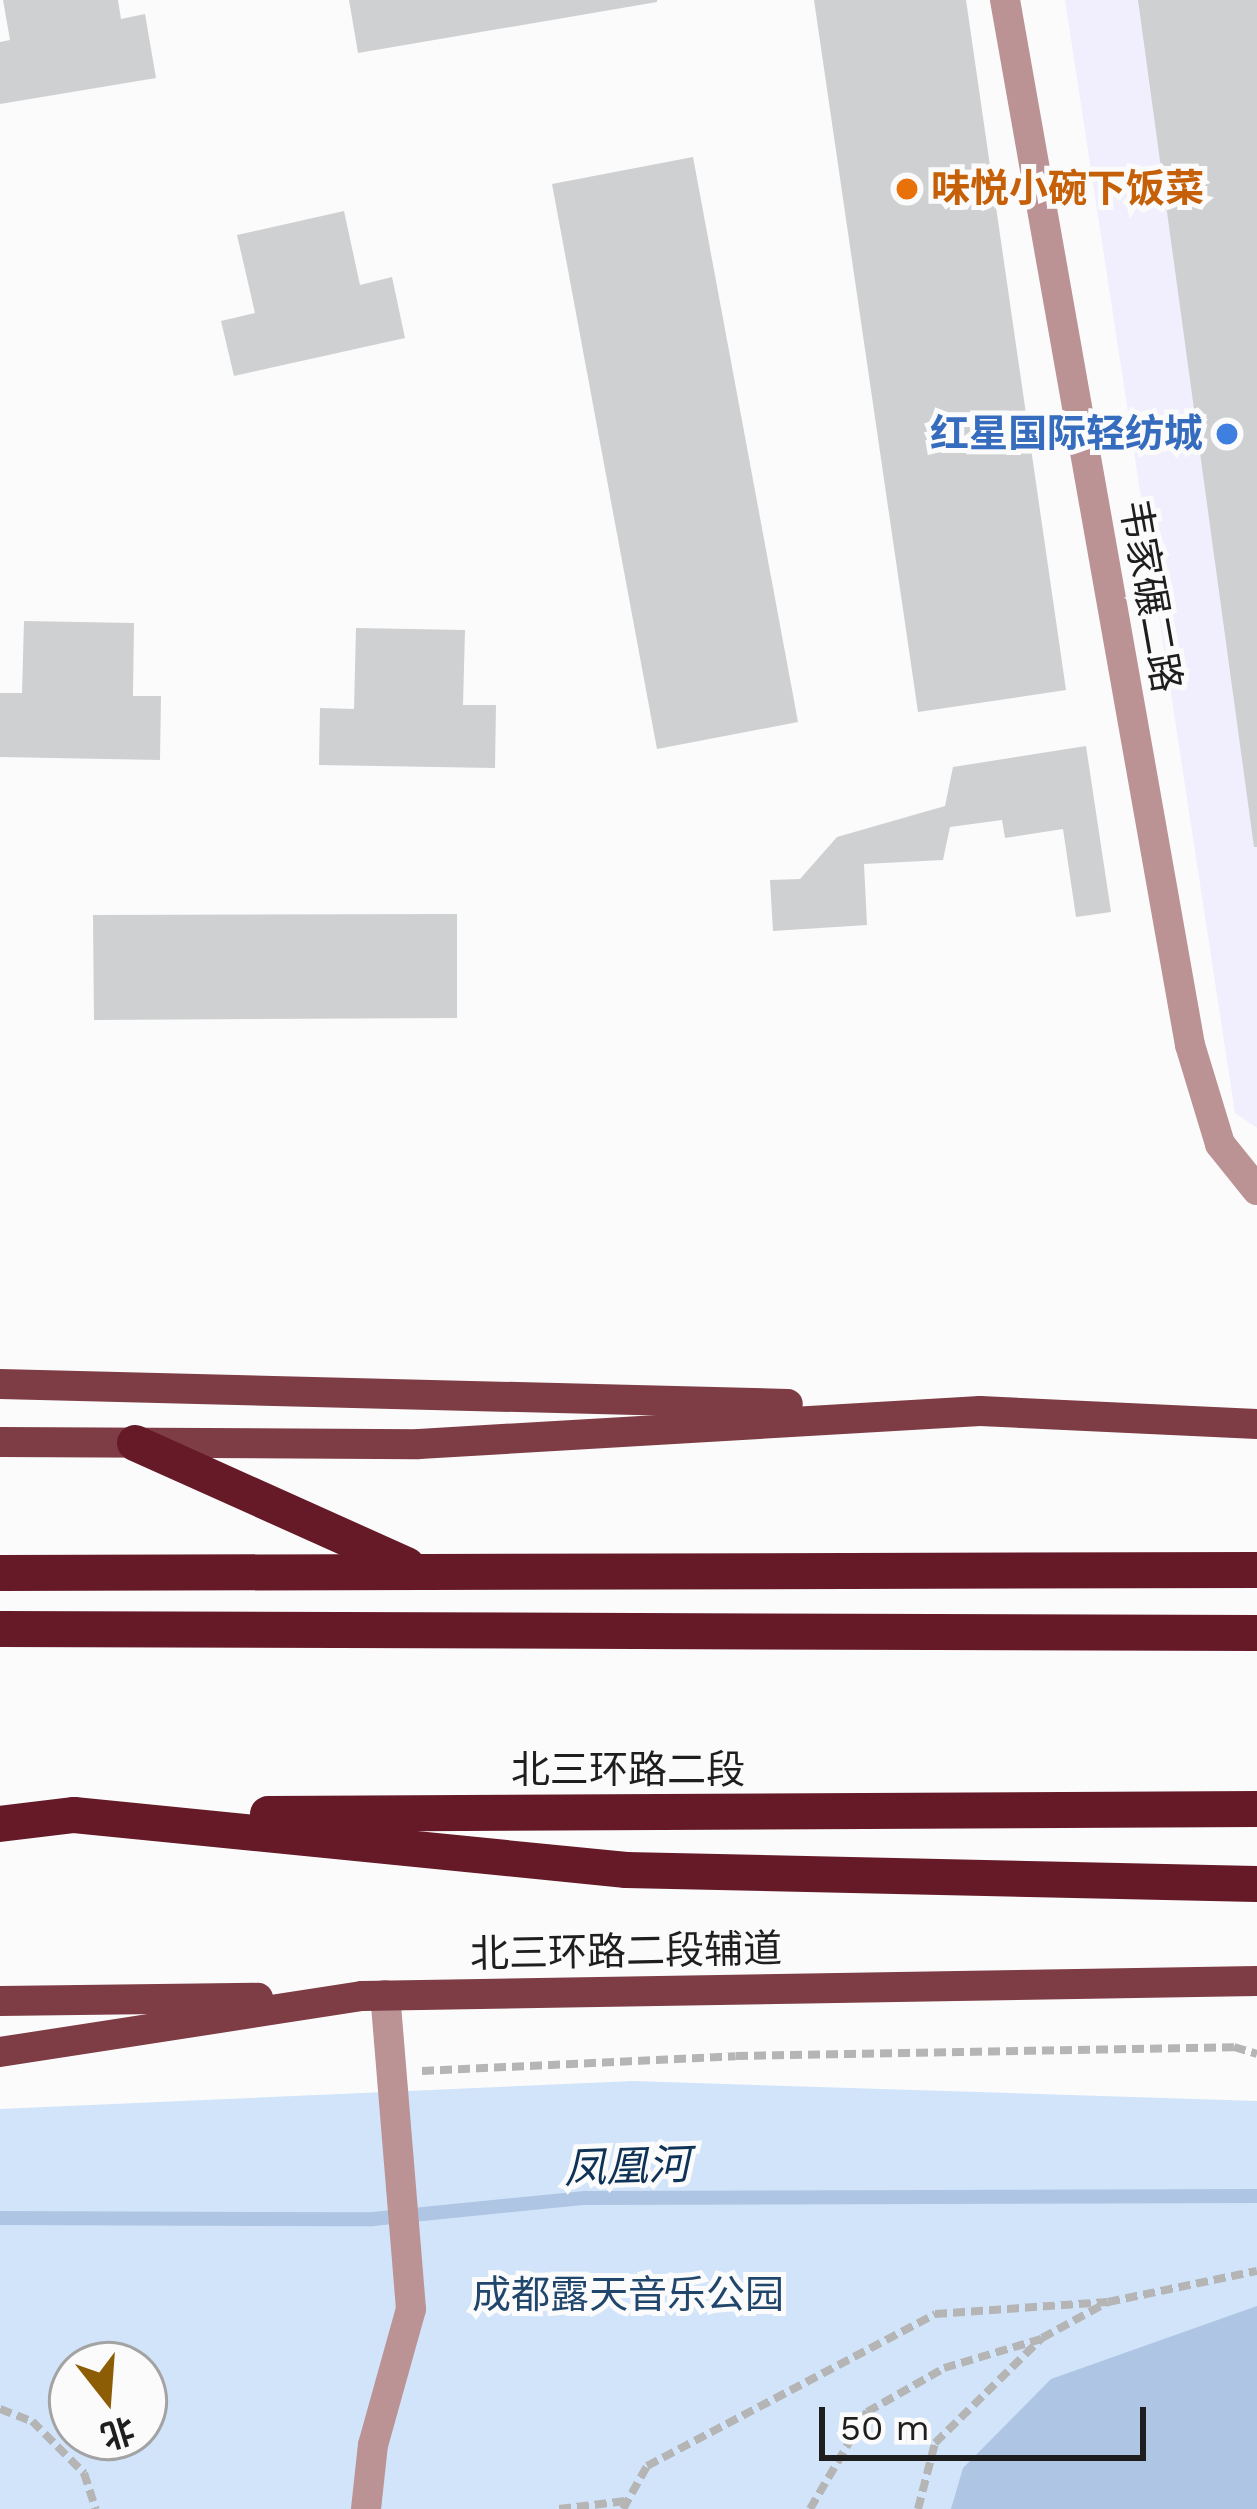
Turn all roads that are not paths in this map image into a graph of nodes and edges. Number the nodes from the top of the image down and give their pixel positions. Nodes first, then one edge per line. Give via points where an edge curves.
1 (1005, 0) edge
2 (1257, 1190) edge
3 (0, 1384) edge
4 (980, 1411) junction
5 (1257, 1424) edge
6 (0, 1442) edge
7 (135, 1443) junction
8 (1257, 1570) edge
9 (422, 1571) junction
10 (0, 1573) edge
11 (0, 1629) edge
12 (1257, 1633) edge
13 (1257, 1808) edge
14 (0, 1814) edge
15 (74, 1815) junction
16 (0, 1824) edge
17 (1257, 1884) edge
18 (1257, 1981) edge
19 (373, 1996) junction
20 (0, 2001) edge
21 (0, 2052) edge
22 (366, 2509) edge

1 - 2 street, 韦家碾二路 via 1190,1045 1220,1144
3 - 4 main road
4 - 5 main road
4 - 7 main road via 419,1444
6 - 7 main road
7 - 9 highway
8 - 9 highway
9 - 10 highway
11 - 12 highway
13 - 15 highway, 北三环路二段
14 - 15 highway, 北三环路二段
15 - 16 highway
15 - 17 highway via 626,1870
18 - 19 main road, 北三环路二段辅道
19 - 20 main road
19 - 21 main road, 北三环路二段辅道
19 - 22 street via 391,2073 411,2309 373,2444

